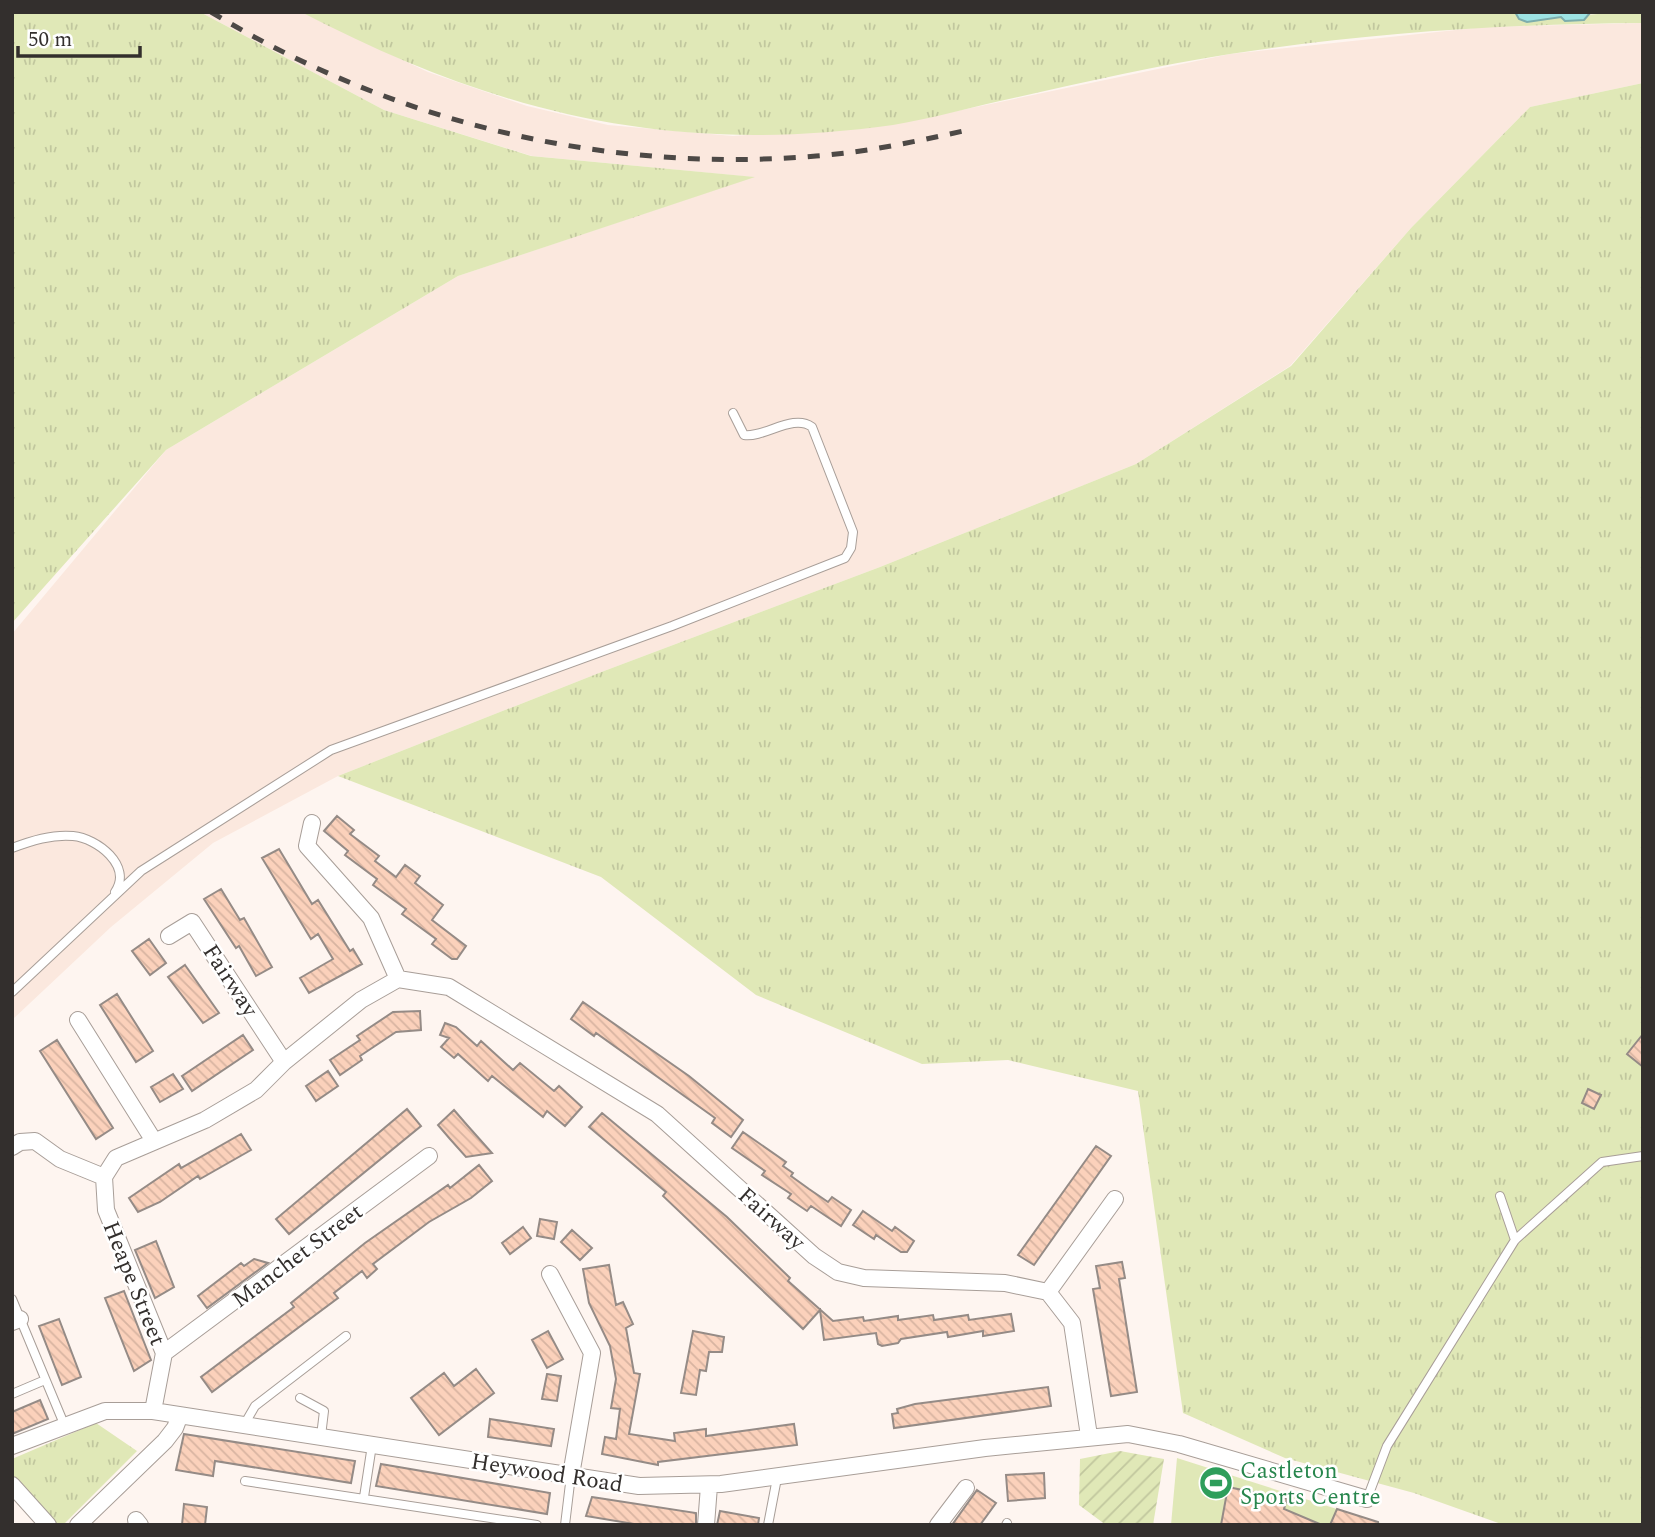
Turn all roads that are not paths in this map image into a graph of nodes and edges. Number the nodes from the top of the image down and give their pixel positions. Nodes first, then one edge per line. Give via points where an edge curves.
1 (733, 413) dead end
2 (312, 823) dead end
3 (12, 848) edge
4 (109, 901) junction
5 (169, 936) dead end
6 (398, 979) junction
7 (12, 992) edge
8 (78, 1020) dead end
9 (284, 1062) junction
10 (154, 1141) junction
11 (12, 1147) edge
12 (429, 1156) dead end
13 (1643, 1156) edge
14 (104, 1177) junction
15 (1500, 1196) dead end
16 (1115, 1199) dead end
17 (1515, 1240) junction
18 (550, 1273) dead end
19 (1048, 1292) junction
20 (12, 1299) edge
21 (16, 1320) edge
22 (346, 1336) dead end
23 (164, 1353) junction
24 (45, 1380) junction
25 (12, 1394) edge
26 (300, 1398) dead end
27 (153, 1411) junction
28 (180, 1415) junction
29 (64, 1424) junction
30 (244, 1424) junction
31 (321, 1436) junction
32 (1089, 1436) junction
33 (373, 1444) junction
34 (12, 1447) edge
35 (571, 1475) junction
36 (777, 1478) junction
37 (245, 1481) dead end
38 (12, 1485) edge
39 (709, 1486) junction
40 (966, 1488) dead end
41 (364, 1497) junction
42 (1367, 1499) joint
43 (48, 1525) edge
44 (78, 1525) edge
45 (537, 1525) edge
46 (565, 1525) edge
47 (706, 1525) edge
48 (768, 1525) edge
49 (938, 1525) edge

1 - 4 lane via 744,435 763,435 796,422 812,427 853,532 845,558 331,750 141,871
2 - 6 street via 307,846 371,918
3 - 4 lane via 51,837 89,840 106,852 119,870 118,887
4 - 7 lane
5 - 9 street, Fairway via 192,922
6 - 9 street via 361,1000
6 - 19 street, Fairway via 449,987 657,1114 814,1256 838,1272 864,1278 1005,1283
8 - 10 street
9 - 10 street via 256,1090 205,1120
10 - 14 street via 116,1158
11 - 14 street via 35,1141 60,1159
12 - 23 street, Manchet Street
13 - 17 lane via 1602,1162
14 - 23 street, Heape Street via 106,1210
15 - 17 lane
16 - 19 street
17 - 42 lane via 1387,1446
18 - 35 street via 592,1353
19 - 32 street via 1072,1323
20 - 21 lane
21 - 24 lane
22 - 30 lane via 255,1406
23 - 27 street, Heape Street
24 - 25 lane
24 - 29 lane
26 - 31 lane via 324,1411
27 - 28 street, Heywood Road
27 - 29 street, Heywood Road via 105,1411
28 - 30 street, Heywood Road
28 - 44 street via 165,1441
29 - 34 street, Heywood Road
30 - 31 street, Heywood Road
31 - 33 street, Heywood Road
32 - 36 street, Heywood Road
32 - 42 street, Heywood Road via 1128,1434 1179,1444
33 - 35 street, Heywood Road
33 - 41 lane
35 - 39 street, Heywood Road via 639,1486
35 - 46 lane
36 - 39 street, Heywood Road
36 - 48 lane
37 - 41 lane
38 - 43 street
39 - 47 street
40 - 49 street
41 - 45 lane

